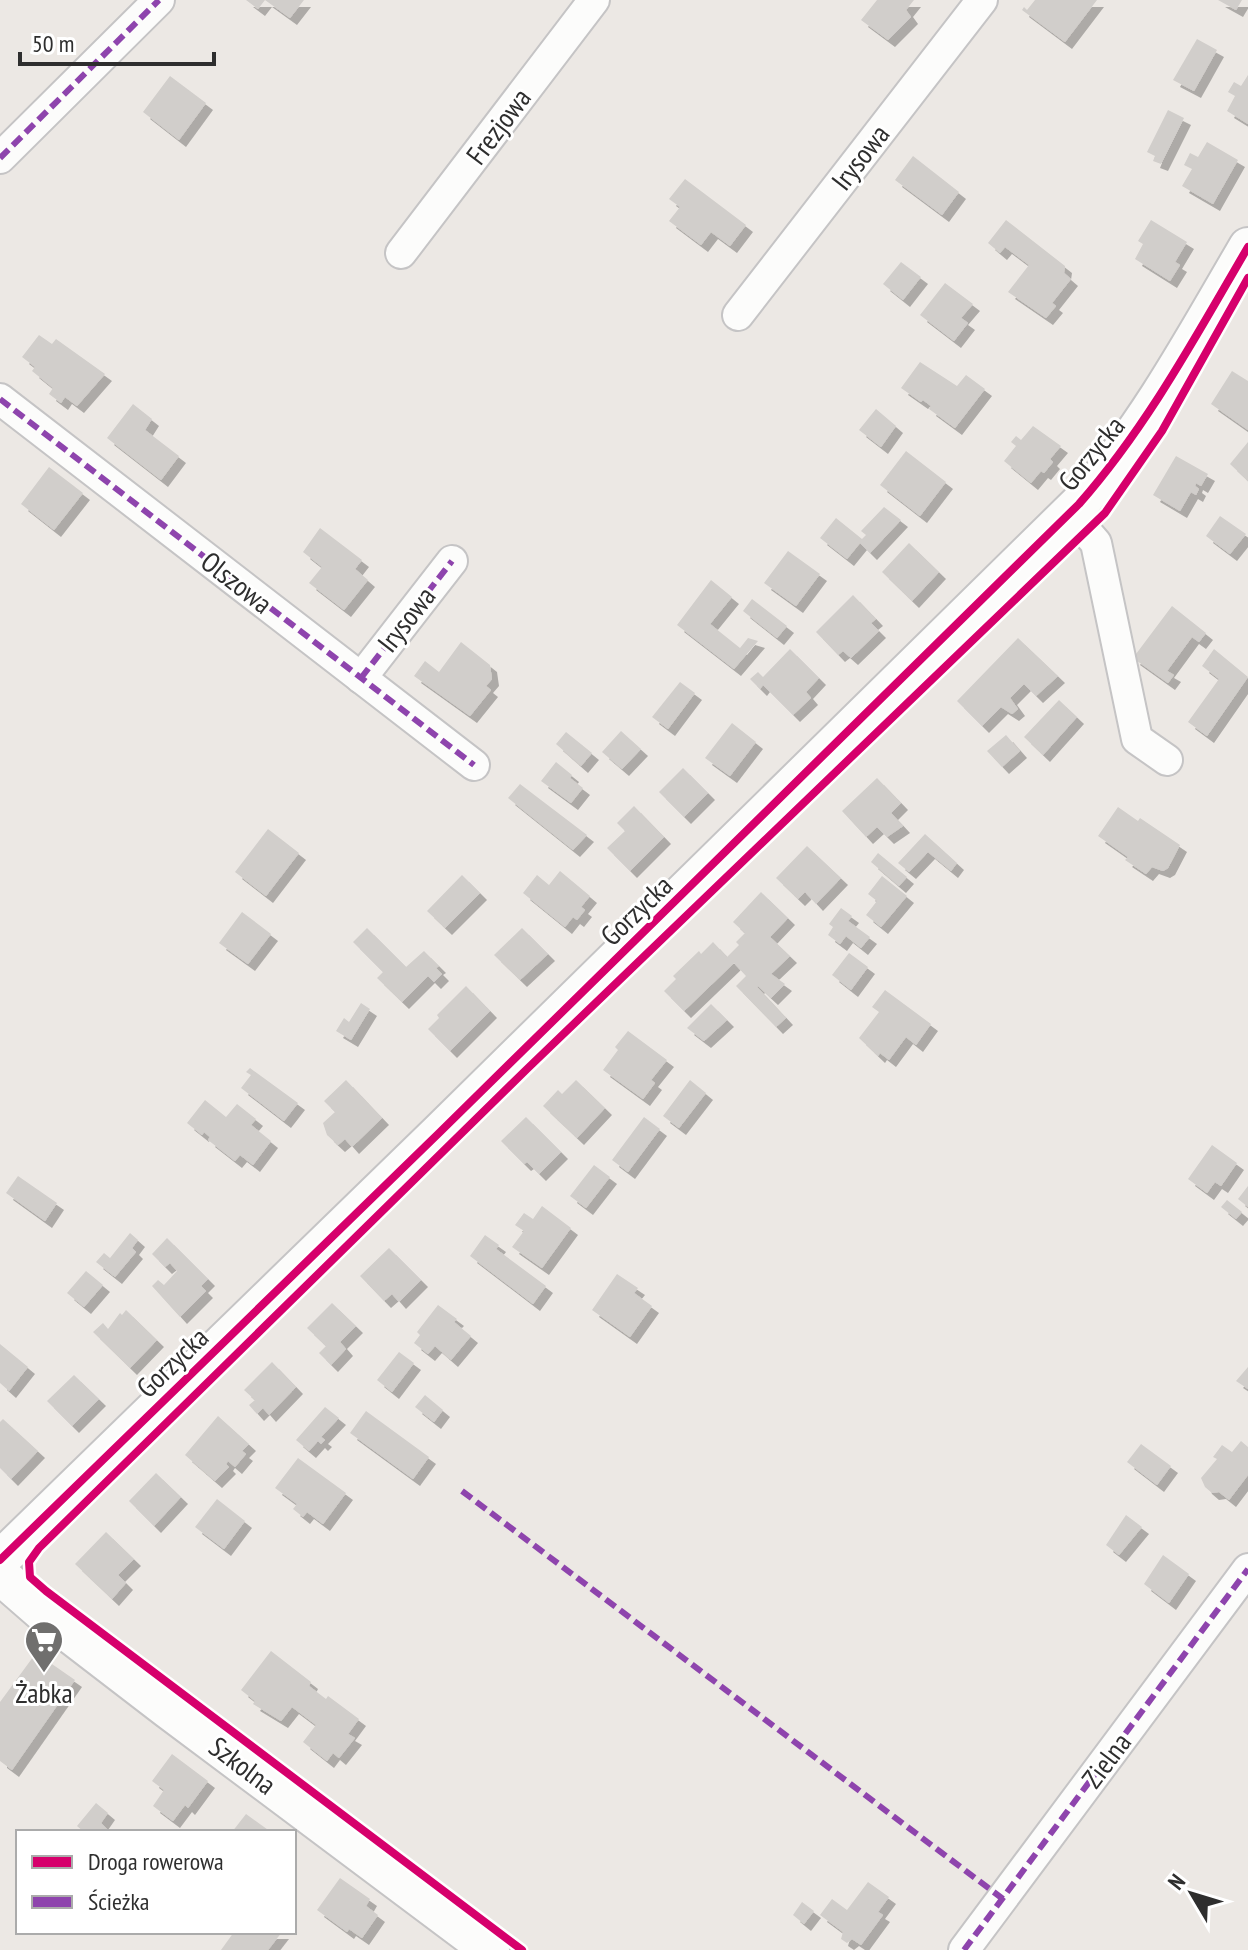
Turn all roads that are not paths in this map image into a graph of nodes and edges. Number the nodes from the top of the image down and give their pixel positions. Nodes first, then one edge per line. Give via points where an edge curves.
1 (159, 0) edge
2 (594, 0) edge
3 (982, 0) edge
4 (0, 158) edge
5 (1248, 247) edge
6 (401, 253) dead end
7 (738, 315) dead end
8 (0, 399) edge
9 (1070, 513) junction
10 (452, 561) dead end
11 (361, 678) junction
12 (1167, 760) dead end
13 (474, 765) dead end
14 (0, 1560) edge
15 (1248, 1569) edge
16 (0, 1575) edge
17 (490, 1950) edge
18 (964, 1950) edge

1 - 4 street
2 - 6 street, Frezjowa
3 - 7 street, Irysowa
5 - 9 street, Gorzycka via 1144,421
8 - 11 street, Olszowa
9 - 12 street via 1096,543 1137,739
9 - 14 street, Gorzycka
10 - 11 street, Irysowa
11 - 13 street, Olszowa
15 - 18 street, Zielna
16 - 17 street, Szkolna via 168,1709

